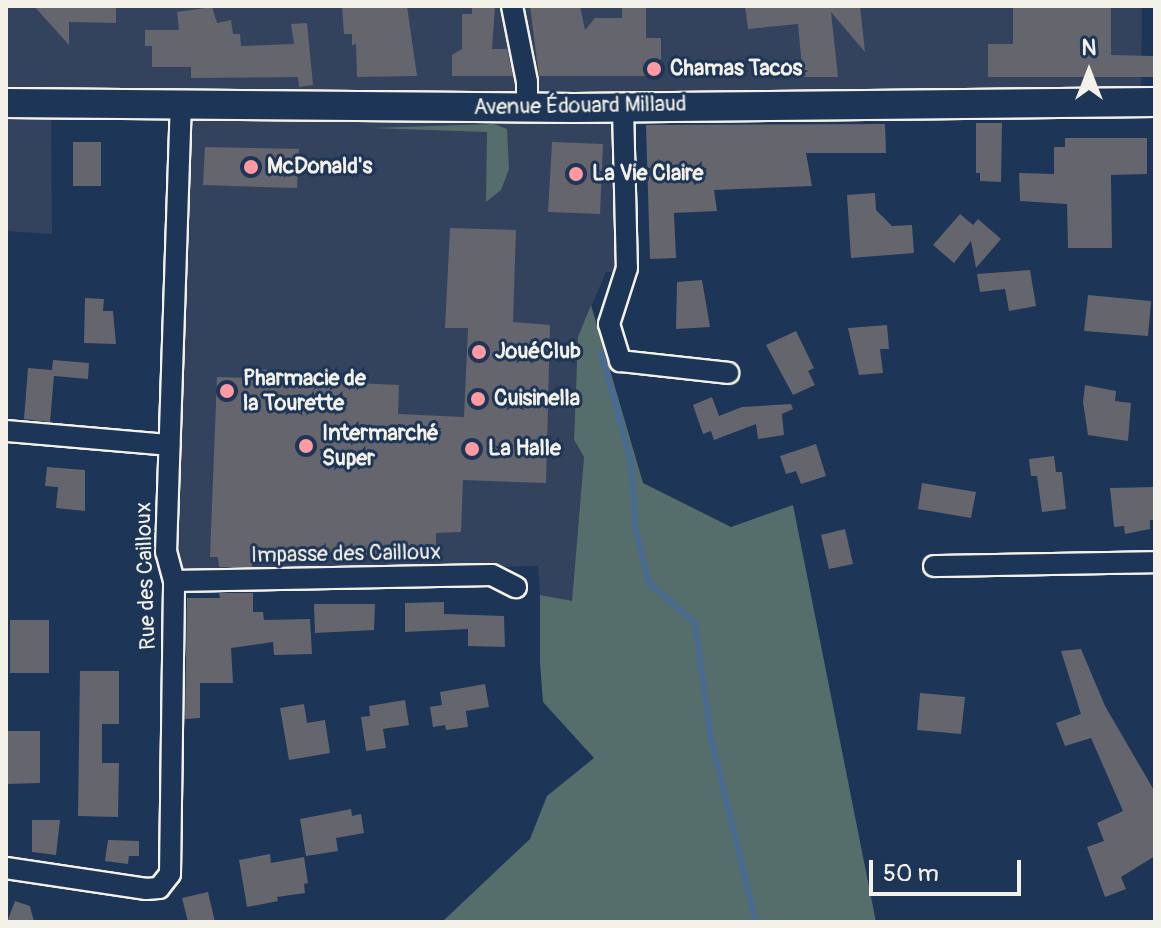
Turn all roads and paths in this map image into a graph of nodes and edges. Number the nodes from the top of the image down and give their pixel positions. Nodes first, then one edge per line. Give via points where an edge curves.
1 (512, 6) edge
2 (1155, 102) edge
3 (6, 103) edge
4 (181, 104) junction
5 (527, 108) junction
6 (623, 108) junction
7 (728, 373) dead end
8 (6, 431) edge
9 (169, 445) junction
10 (1155, 562) edge
11 (934, 566) dead end
12 (174, 581) junction
13 (516, 587) dead end
14 (6, 868) edge

1 - 5 street
2 - 6 main road, Avenue Édouard Millaud
3 - 4 main road, Avenue Édouard Millaud
4 - 5 main road, Avenue Édouard Millaud
4 - 9 street, Rue des Cailloux
5 - 6 main road, Avenue Édouard Millaud
6 - 7 street via 627,268 609,324 620,361
8 - 9 street
9 - 12 street, Rue des Cailloux via 166,552
10 - 11 street
12 - 13 street, Impasse des Cailloux via 492,575
12 - 14 street, Rue des Cailloux via 170,874 159,888 146,889

